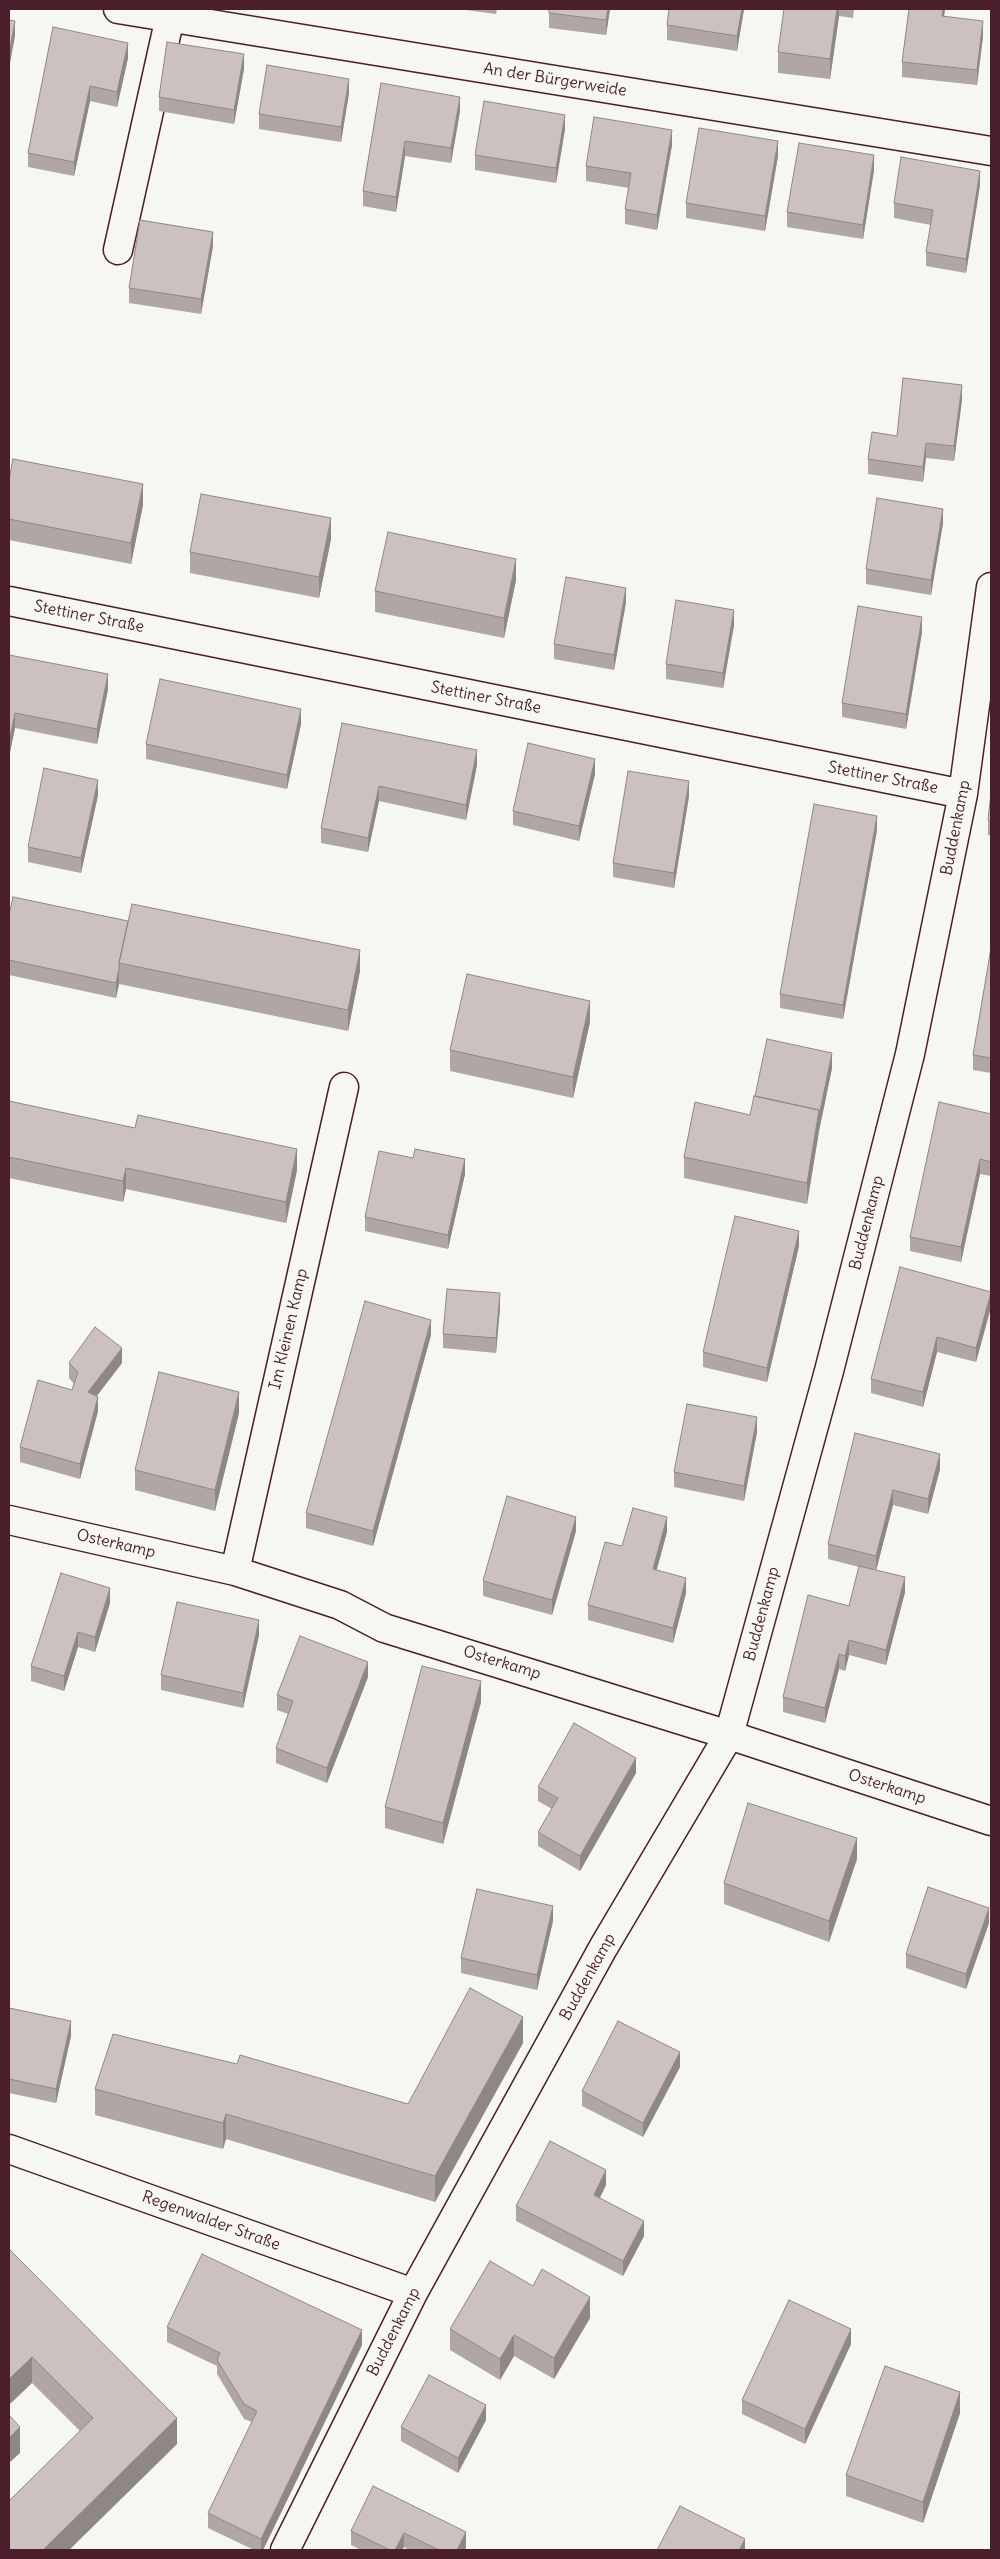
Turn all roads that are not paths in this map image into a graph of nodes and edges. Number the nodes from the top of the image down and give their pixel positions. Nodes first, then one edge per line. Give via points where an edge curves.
1 (118, 9) edge
2 (170, 17) junction
3 (991, 151) edge
4 (118, 250) dead end
5 (991, 587) edge
6 (9, 601) edge
7 (963, 794) junction
8 (344, 1087) dead end
9 (9, 1520) edge
10 (235, 1572) junction
11 (729, 1735) junction
12 (991, 1821) edge
13 (9, 2149) edge
14 (413, 2293) junction
15 (285, 2550) edge

1 - 2 street, An der Bürgerweide
2 - 3 street, An der Bürgerweide
2 - 4 street
5 - 7 street, Buddenkamp
6 - 7 street, Stettiner Straße
7 - 11 street, Buddenkamp via 907,1064 829,1371
8 - 10 street, Im Kleinen Kamp
9 - 10 street, Osterkamp
10 - 11 street, Osterkamp via 340,1605 384,1628
11 - 12 street, Osterkamp
11 - 14 street, Buddenkamp via 603,1948
13 - 14 street, Regenwalder Straße
14 - 15 street, Buddenkamp

